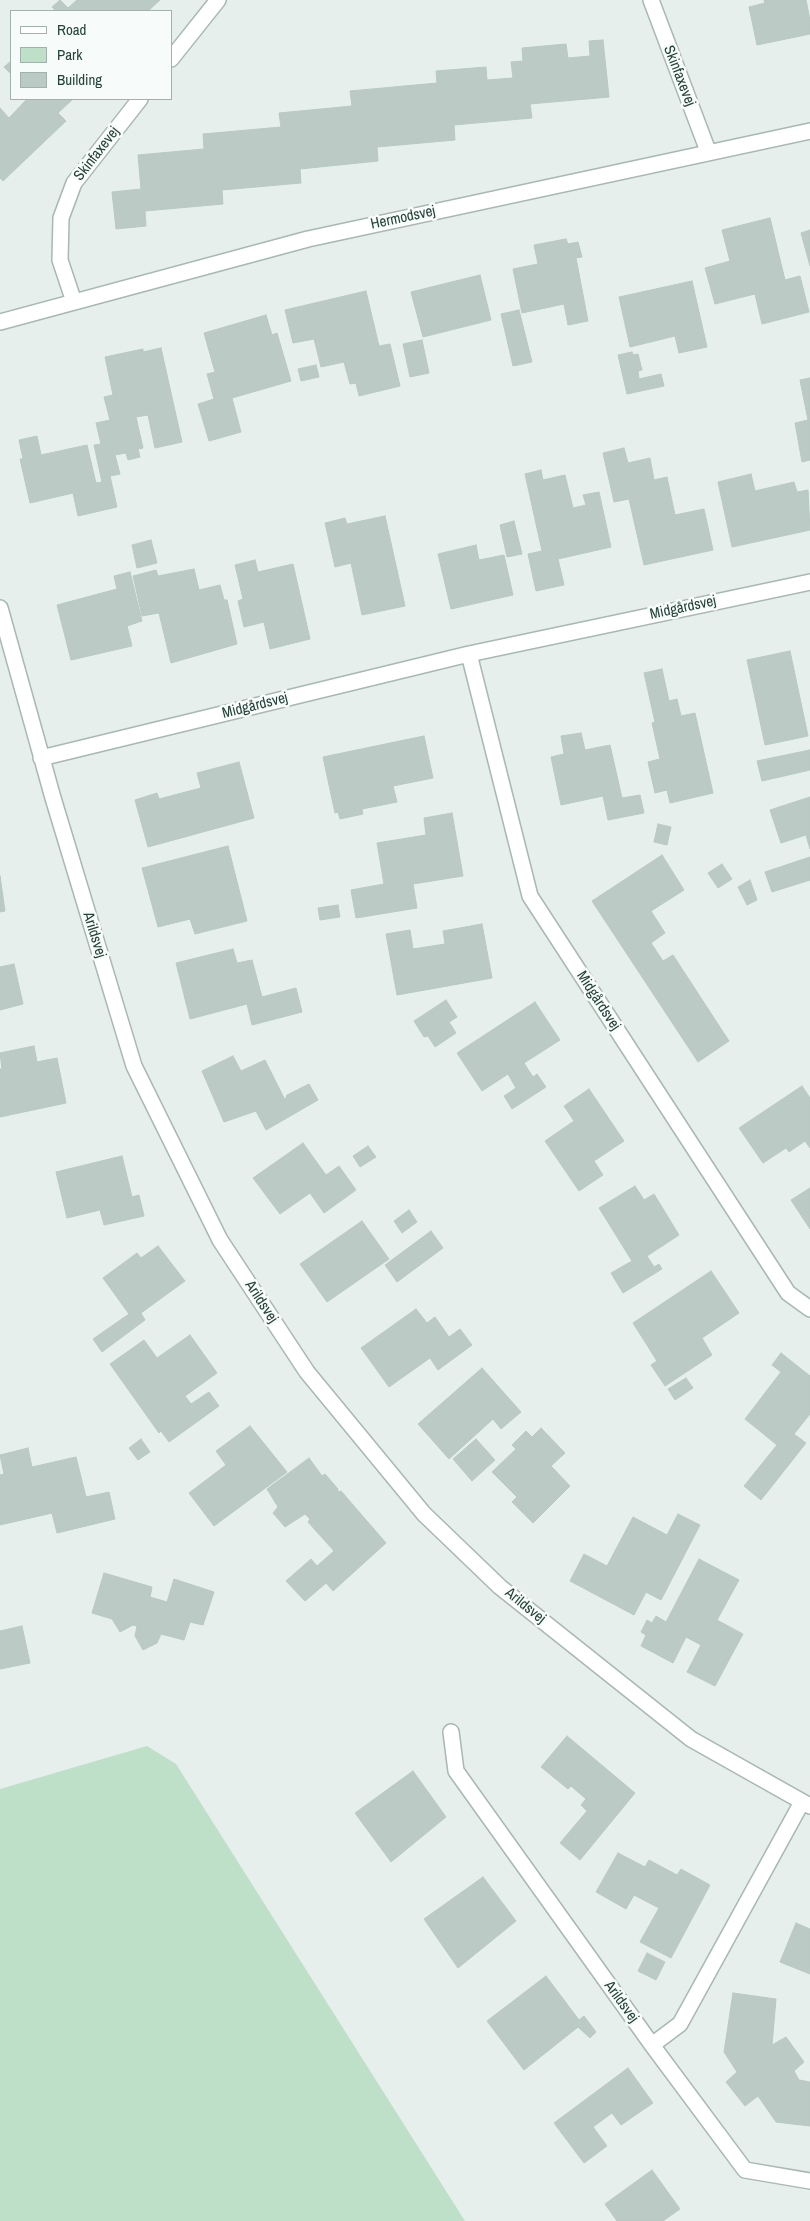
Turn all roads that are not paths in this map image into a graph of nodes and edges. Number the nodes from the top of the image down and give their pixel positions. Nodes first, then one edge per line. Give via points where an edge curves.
1 (218, 0) edge
2 (650, 0) edge
3 (172, 58) edge
4 (139, 100) edge
5 (810, 131) edge
6 (708, 151) junction
7 (74, 302) junction
8 (0, 322) edge
9 (810, 582) edge
10 (0, 608) edge
11 (469, 654) junction
12 (41, 758) junction
13 (810, 1309) edge
14 (451, 1732) dead end
15 (806, 1804) edge
16 (652, 2046) junction
17 (810, 2181) edge

1 - 3 street
2 - 6 street, Skinfaxevej
4 - 7 street, Skinfaxevej via 74,183 61,218 60,260
5 - 6 street, Hermodsvej
6 - 7 street, Hermodsvej via 308,239
7 - 8 street, Hermodsvej
9 - 11 street, Midgårdsvej
10 - 12 street, Arildsvej
11 - 12 street, Midgårdsvej
11 - 13 street, Midgårdsvej via 530,896 788,1293
12 - 15 street, Arildsvej via 134,1066 220,1240 307,1372 424,1514 500,1587 691,1739
14 - 16 street, Arildsvej via 456,1771
15 - 16 street, Arildsvej via 680,2024
16 - 17 street, Arildsvej via 745,2170

